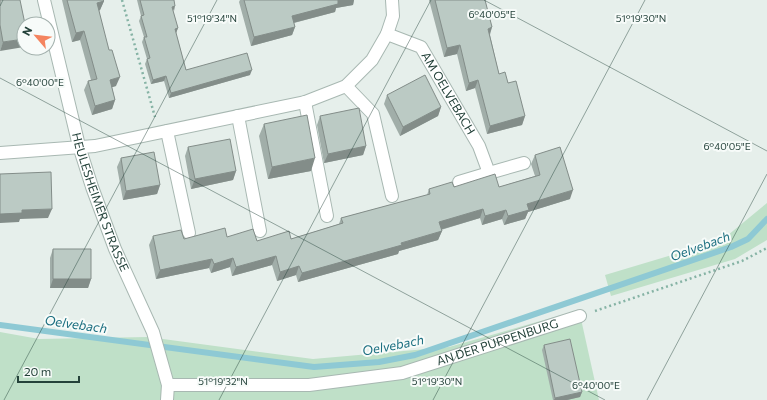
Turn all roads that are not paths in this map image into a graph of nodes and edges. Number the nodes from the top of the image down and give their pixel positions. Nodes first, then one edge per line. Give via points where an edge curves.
1 (44, 0) edge
2 (392, 0) edge
3 (387, 34) junction
4 (346, 86) junction
5 (305, 102) junction
6 (238, 116) junction
7 (164, 132) junction
8 (79, 146) junction
9 (0, 153) edge
10 (524, 162) dead end
11 (489, 173) junction
12 (459, 182) dead end
13 (392, 196) dead end
14 (327, 216) dead end
15 (260, 231) dead end
16 (189, 233) dead end
17 (580, 316) road end
18 (168, 385) junction
19 (167, 400) edge

1 - 8 street, HEULESHEIMER STRASSE
2 - 3 street via 393,16
3 - 4 street via 372,60
3 - 11 street, AM OELVEBACH via 421,47 479,146
4 - 5 street
4 - 13 street via 373,114
5 - 6 street
5 - 14 street
6 - 7 street
6 - 15 street
7 - 8 street via 95,146
7 - 16 street
8 - 9 street
8 - 18 street, HEULESHEIMER STRASSE via 115,249 153,332
10 - 11 street
11 - 12 street
17 - 18 street, AN DER PUPPENBURG via 402,373 309,385
18 - 19 street, HEULESHEIMER STRASSE

